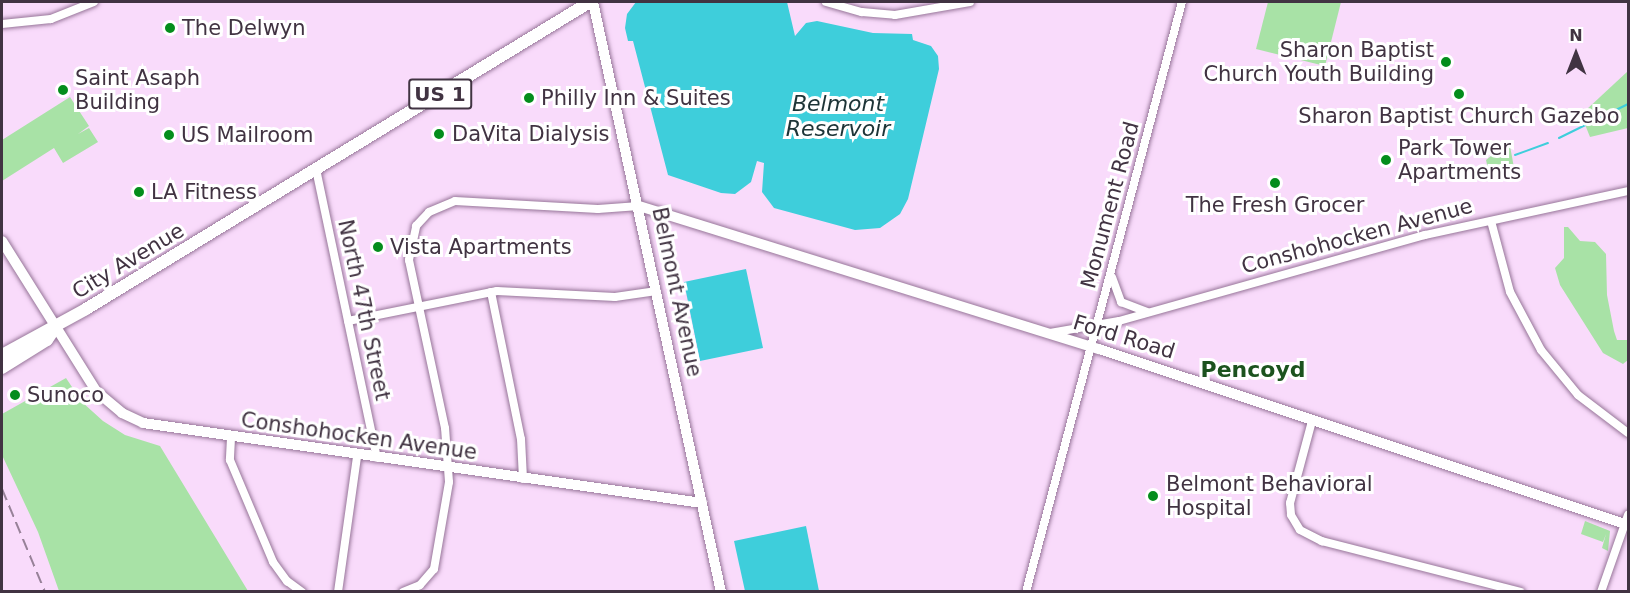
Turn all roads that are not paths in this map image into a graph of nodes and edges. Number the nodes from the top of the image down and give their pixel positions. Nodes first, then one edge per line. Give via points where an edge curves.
1 (94, 2) edge
2 (592, 2) edge
3 (826, 2) edge
4 (970, 2) edge
5 (1182, 2) edge
6 (2, 24) edge
7 (316, 169) junction
8 (1629, 191) edge
9 (639, 206) junction
10 (1491, 221) junction
11 (2, 242) edge
12 (1111, 271) junction
13 (657, 291) junction
14 (491, 292) junction
15 (419, 307) junction
16 (1151, 312) junction
17 (348, 321) junction
18 (1097, 324) junction
19 (54, 328) junction
20 (1046, 333) junction
21 (1091, 346) junction
22 (2, 355) edge
23 (2, 368) edge
24 (1312, 421) junction
25 (1628, 430) edge
26 (231, 438) junction
27 (357, 456) junction
28 (377, 458) junction
29 (447, 468) junction
30 (523, 478) junction
31 (702, 503) junction
32 (1628, 521) edge
33 (302, 591) edge
34 (338, 591) edge
35 (403, 591) edge
36 (721, 591) edge
37 (1026, 591) edge
38 (1521, 591) edge
39 (1601, 591) edge

1 - 6 street via 51,19
2 - 7 highway, City Avenue / US 1
2 - 9 main road, Belmont Avenue
3 - 4 street via 862,12 895,15
5 - 12 street, Monument Road
7 - 17 street, North 47th Street
7 - 19 highway, City Avenue / US 1
8 - 10 street, Conshohocken Avenue
9 - 13 main road, Belmont Avenue
9 - 15 street via 598,209 455,201 436,207 413,233 409,253
9 - 20 main road, Ford Road
10 - 16 street, Conshohocken Avenue
10 - 25 street via 1510,292 1541,350 1578,395
11 - 19 main road, Conshohocken Avenue
12 - 16 street via 1121,302
12 - 18 street, Monument Road
13 - 14 street via 615,297
13 - 31 main road, Belmont Avenue
14 - 15 street
14 - 30 street via 521,440
15 - 17 street
15 - 29 street via 445,428
16 - 18 street, Conshohocken Avenue
17 - 28 street, North 47th Street
18 - 20 street, Conshohocken Avenue
18 - 21 street, Monument Road
19 - 22 highway, City Avenue / US 1 via 42,330
19 - 23 highway, City Avenue / US 1 via 47,340
19 - 26 main road, Conshohocken Avenue via 96,391 122,413 154,427
20 - 21 main road, Ford Road
21 - 24 main road, Ford Road
21 - 37 street, Monument Road
24 - 32 main road, Ford Road
24 - 38 street via 1290,503 1291,515 1300,530 1322,541
26 - 27 main road, Conshohocken Avenue
26 - 33 street via 230,460 273,562 287,581
27 - 28 main road, Conshohocken Avenue
27 - 34 street
28 - 29 main road, Conshohocken Avenue
29 - 30 main road, Conshohocken Avenue
29 - 35 street via 437,562 426,580
30 - 31 main road, Conshohocken Avenue
31 - 36 main road, Belmont Avenue
32 - 39 street

